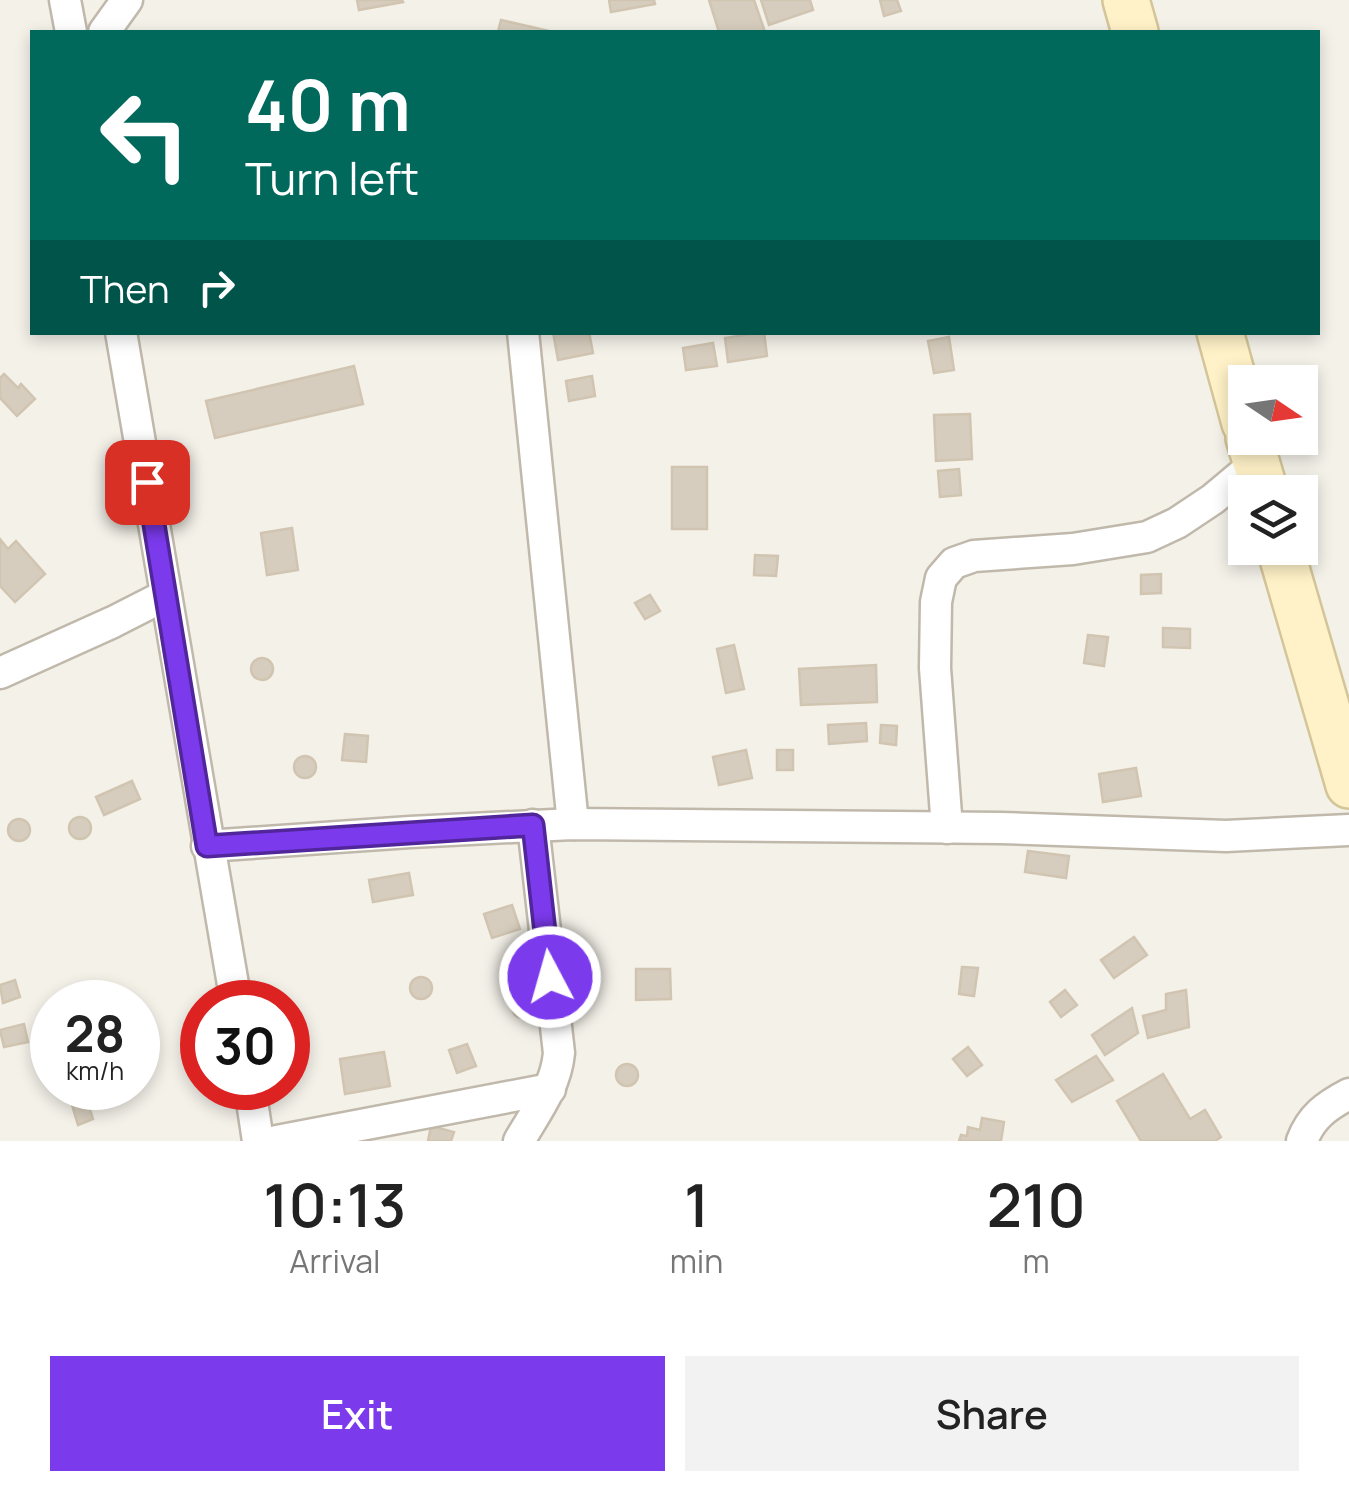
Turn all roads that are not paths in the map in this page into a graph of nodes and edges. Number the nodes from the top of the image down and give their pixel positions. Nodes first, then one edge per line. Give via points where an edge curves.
1 (66, 0) edge
2 (127, 0) edge
3 (1126, 0) edge
4 (71, 30) edge
5 (105, 30) edge
6 (1134, 30) edge
7 (123, 335) edge
8 (523, 335) edge
9 (1221, 335) edge
10 (1229, 365) edge
11 (1253, 455) edge
12 (1285, 565) edge
13 (166, 594) junction
14 (0, 673) edge
15 (1349, 785) edge
16 (573, 824) junction
17 (533, 825) junction
18 (947, 828) junction
19 (1349, 830) edge
20 (207, 846) junction
21 (232, 980) edge
22 (550, 1089) junction
23 (1349, 1094) edge
24 (253, 1110) edge
25 (258, 1141) edge
26 (277, 1141) edge
27 (519, 1141) edge
28 (1302, 1141) edge

1 - 4 street
2 - 5 street
3 - 6 main road
7 - 13 street
8 - 16 street
9 - 10 main road
11 - 18 street via 1213,499 1147,537 974,556 954,563 941,578 935,668
12 - 15 main road
13 - 14 street
13 - 20 street
16 - 17 street
16 - 18 street
17 - 20 street
17 - 22 street via 558,1053
18 - 19 street via 1226,836
20 - 21 street
22 - 26 street
22 - 27 street
23 - 28 street via 1311,1120
24 - 25 street

